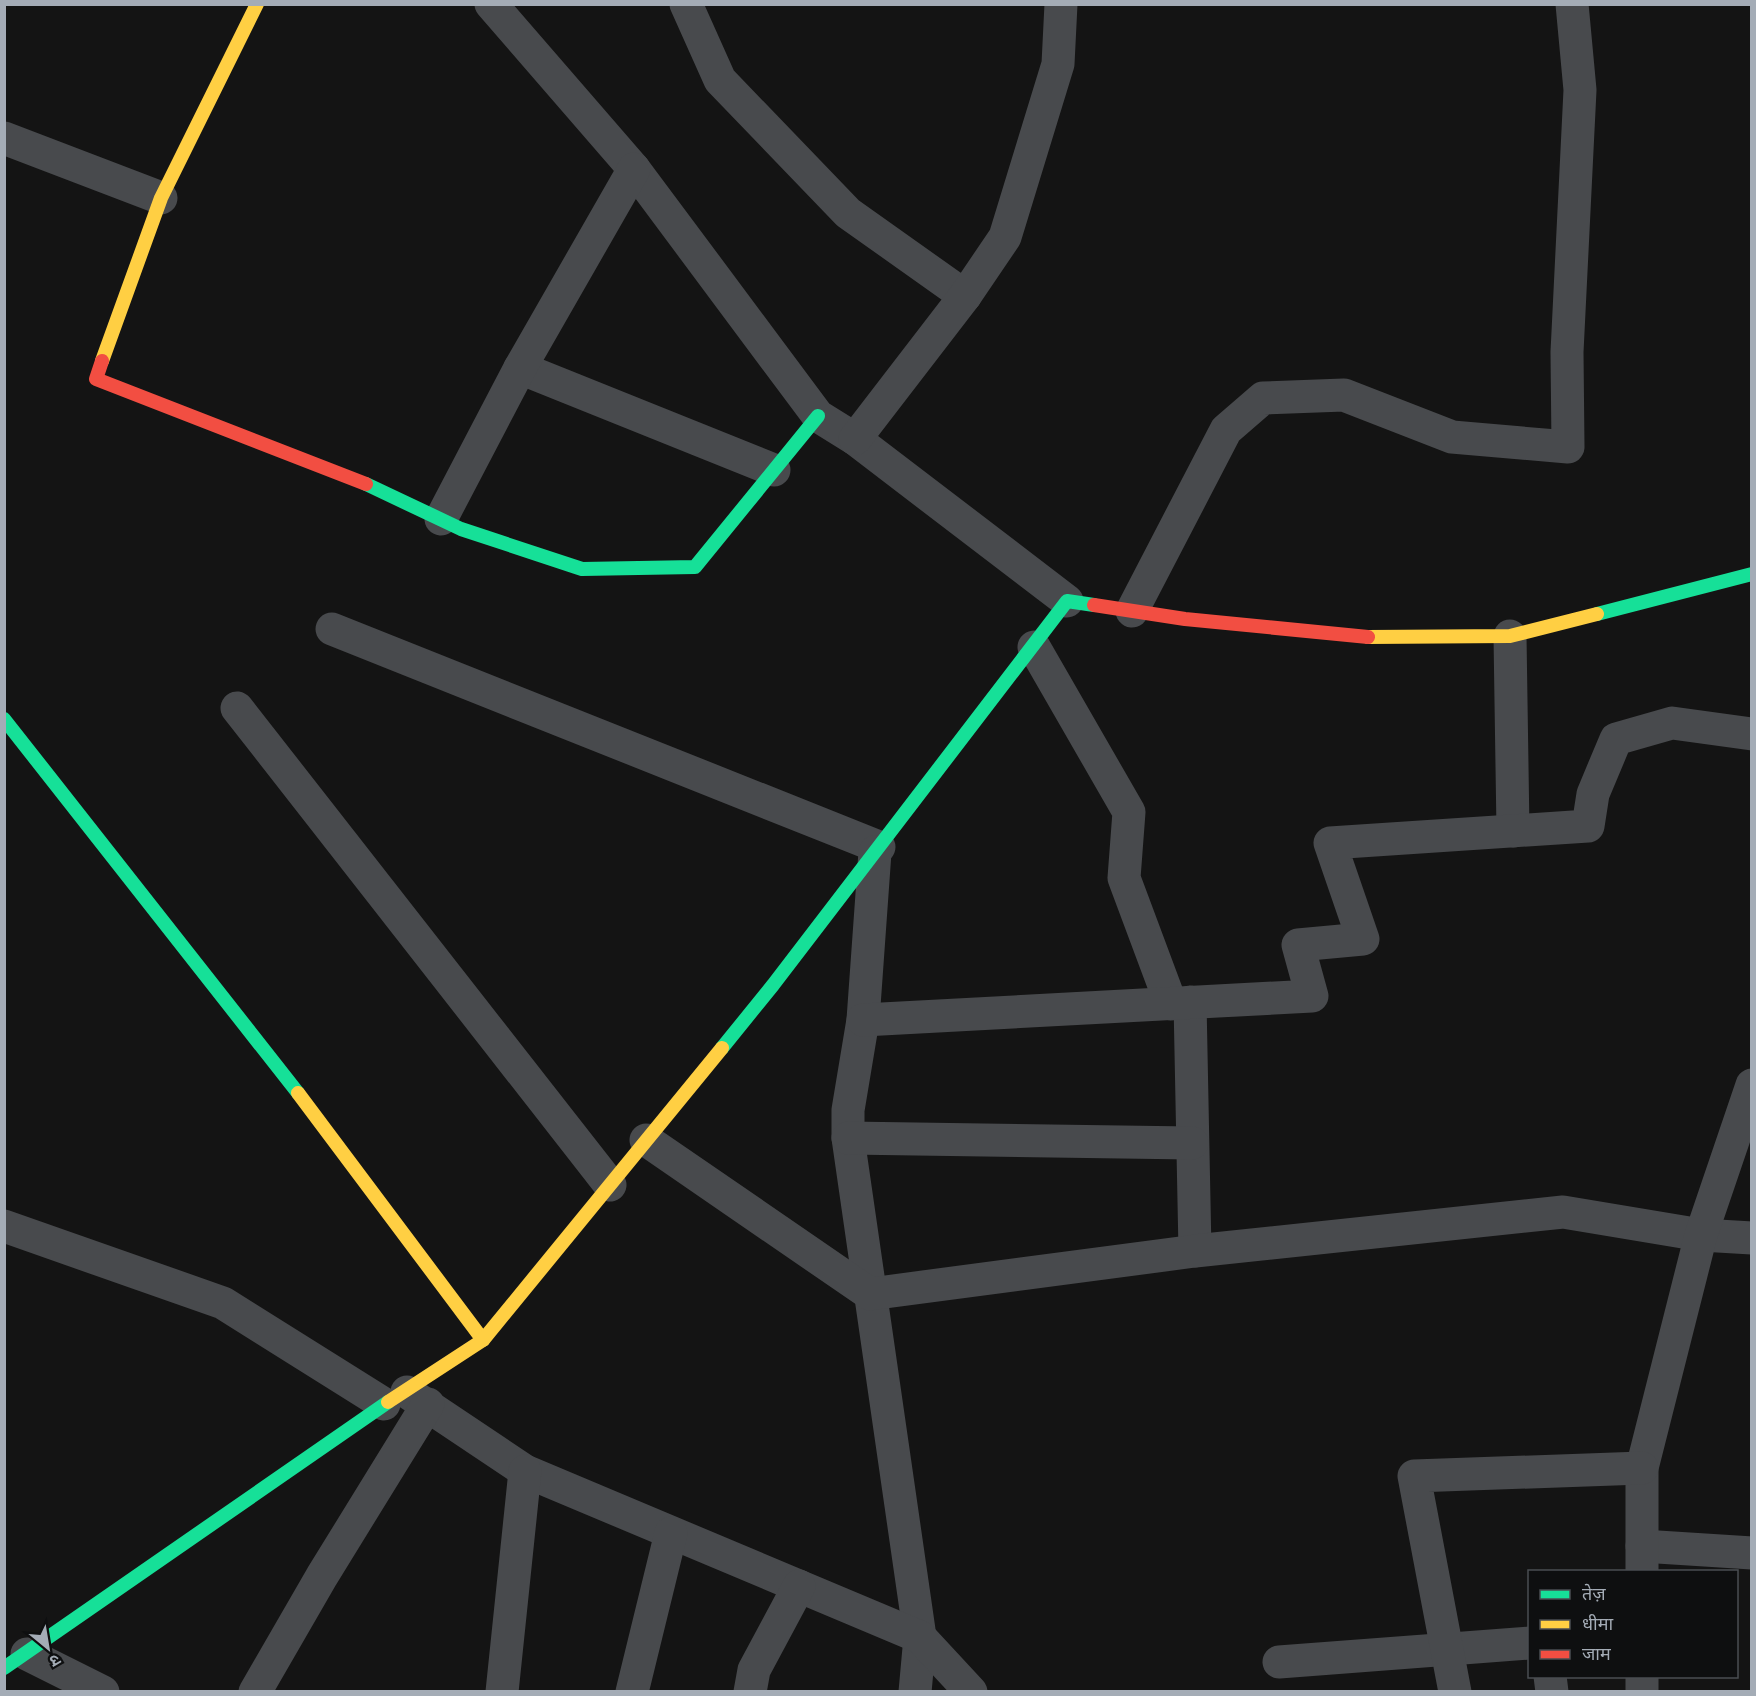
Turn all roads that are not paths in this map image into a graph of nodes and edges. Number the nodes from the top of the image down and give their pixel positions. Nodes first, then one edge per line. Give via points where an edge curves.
1 (257, 4) edge
2 (491, 4) edge
3 (686, 4) edge
4 (1061, 4) edge
5 (1572, 4) edge
6 (4, 138) edge
7 (634, 169) junction
8 (161, 198) junction
9 (965, 296) junction
10 (520, 368) junction
11 (818, 416) junction
12 (855, 439) junction
13 (774, 470) junction
14 (441, 519) junction
15 (1752, 574) edge
16 (1067, 601) junction
17 (1132, 610) junction
18 (332, 629) dead end
19 (1510, 636) junction
20 (1034, 647) junction
21 (237, 708) dead end
22 (4, 719) edge
23 (1752, 734) edge
24 (1513, 831) junction
25 (877, 849) junction
26 (1180, 1003) junction
27 (863, 1020) junction
28 (1752, 1085) edge
29 (848, 1138) junction
30 (646, 1140) junction
31 (1192, 1143) junction
32 (610, 1185) junction
33 (4, 1226) edge
34 (1701, 1235) junction
35 (1752, 1238) edge
36 (1195, 1251) junction
37 (870, 1294) junction
38 (483, 1340) junction
39 (406, 1400) junction
40 (1642, 1468) junction
41 (525, 1471) junction
42 (671, 1533) junction
43 (1752, 1553) edge
44 (1642, 1559) edge
45 (799, 1586) junction
46 (920, 1637) junction
47 (1528, 1643) edge
48 (1447, 1649) junction
49 (16, 1661) edge
50 (1279, 1662) dead end
51 (103, 1692) edge
52 (255, 1692) edge
53 (502, 1692) edge
54 (632, 1692) edge
55 (750, 1692) edge
56 (915, 1692) edge
57 (971, 1692) edge
58 (1455, 1692) edge

1 - 8 street
2 - 7 street
3 - 9 street via 720,80 848,213
4 - 9 street via 1058,64 1005,237
5 - 17 street via 1580,90 1567,352 1568,447 1452,437 1344,395 1263,398 1226,430
6 - 8 street
7 - 10 street
7 - 11 street
8 - 14 street via 96,379 378,488
9 - 12 street
10 - 13 street
10 - 14 street
11 - 12 street
11 - 13 street
12 - 16 street
13 - 14 street via 695,567 582,569
15 - 19 street
16 - 17 street
16 - 20 street
17 - 19 street via 1355,637
18 - 25 street
19 - 24 street
20 - 25 street
20 - 26 street via 1129,812 1124,878
21 - 32 street
22 - 38 street via 267,1052
23 - 24 street via 1672,723 1616,739 1593,794 1588,826
24 - 26 street via 1330,843 1363,939 1298,945 1312,996
25 - 27 street
25 - 30 street via 773,985
26 - 27 street
26 - 31 street
27 - 29 street via 848,1110
28 - 34 street
29 - 31 street
29 - 37 street
30 - 32 street
30 - 37 street
31 - 36 street
32 - 38 street
33 - 39 street via 223,1303
34 - 35 street
34 - 36 street via 1563,1212
34 - 40 street
36 - 37 street
37 - 46 street
38 - 39 street
39 - 41 street
39 - 49 street
39 - 52 street via 322,1576
40 - 44 street
40 - 48 street via 1414,1476
41 - 42 street
41 - 53 street
42 - 45 street
42 - 54 street
43 - 44 street
45 - 46 street
45 - 55 street via 754,1670
46 - 56 street
46 - 57 street
47 - 48 street
48 - 50 street
48 - 58 street
49 - 51 street

